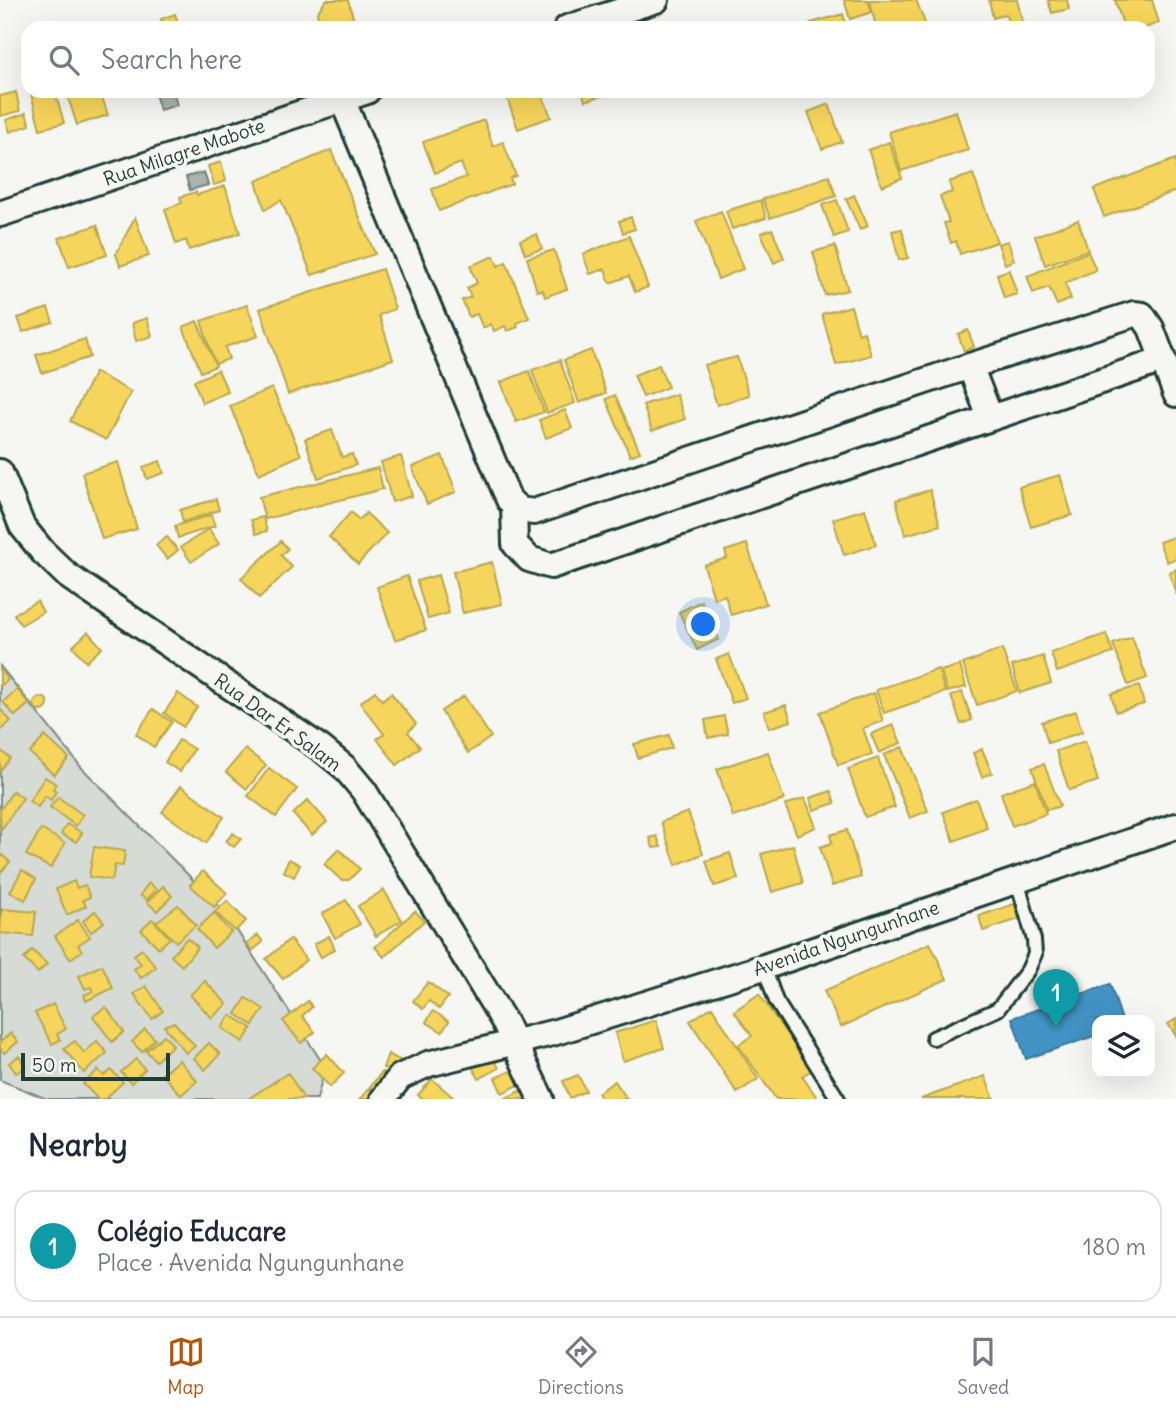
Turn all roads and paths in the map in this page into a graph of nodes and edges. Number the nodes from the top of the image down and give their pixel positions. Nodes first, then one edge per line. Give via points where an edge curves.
1 (656, 0) edge
2 (589, 21) edge
3 (345, 98) edge
4 (342, 99) junction
5 (0, 214) edge
6 (1163, 360) junction
7 (970, 366) junction
8 (1176, 394) edge
9 (990, 417) junction
10 (0, 472) edge
11 (514, 506) junction
12 (1176, 826) edge
13 (1017, 880) junction
14 (764, 967) junction
15 (933, 1038) dead end
16 (514, 1041) junction
17 (383, 1099) edge
18 (541, 1099) edge
19 (838, 1099) edge

1 - 2 street
3 - 4 street, Rua Milagre Mabote
4 - 5 street, Rua Milagre Mabote
4 - 11 street
6 - 7 street via 1151,328 1142,315 1135,314
6 - 8 street
6 - 9 street
7 - 9 street
7 - 11 street via 534,512
9 - 11 street via 551,566 528,559 515,544
10 - 16 street, Rua Dar Er Salam via 22,526 68,576 344,767 364,790
12 - 13 street, Avenida Ngungunhane
13 - 14 street, Avenida Ngungunhane
13 - 15 lane via 1034,940 1035,954 1028,970 998,1009
14 - 16 street, Avenida Ngungunhane
14 - 19 lane via 776,1000
16 - 17 street, Avenida Ngungunhane via 419,1068 400,1077
16 - 18 street, Rua Dar Er Salam

